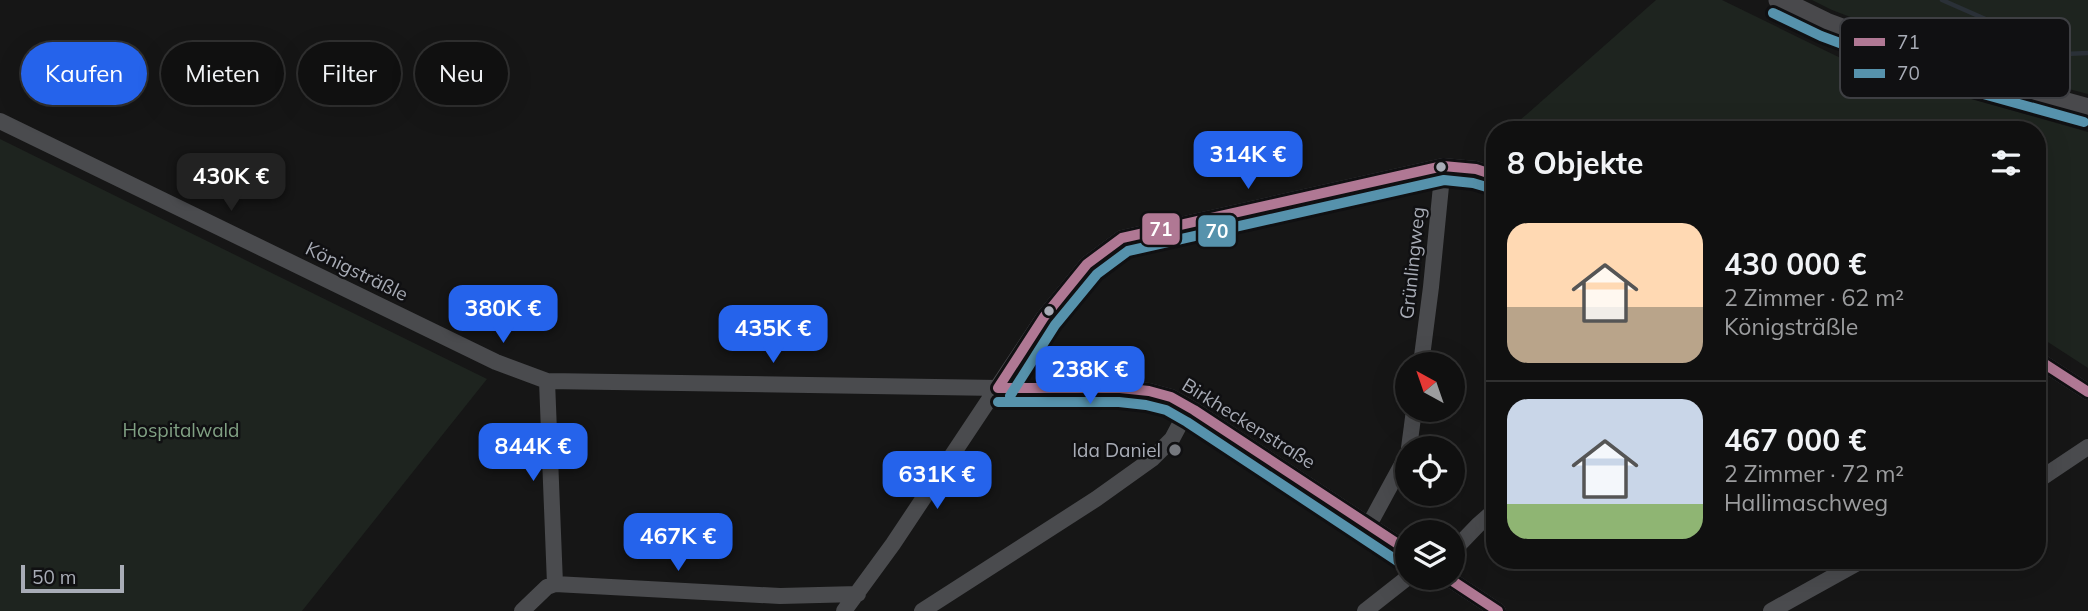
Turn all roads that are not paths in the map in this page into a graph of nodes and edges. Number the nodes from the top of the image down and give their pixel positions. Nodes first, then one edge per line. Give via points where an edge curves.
1 (1779, 0) edge
2 (1840, 28) edge
3 (2049, 98) edge
4 (2088, 109) edge
5 (0, 121) edge
6 (1443, 166) junction
7 (1486, 172) edge
8 (1422, 352) edge
9 (2046, 365) edge
10 (547, 381) junction
11 (998, 388) junction
12 (2088, 392) edge
13 (1189, 407) junction
14 (2088, 447) edge
15 (2046, 475) edge
16 (1395, 477) edge
17 (1486, 518) edge
18 (1369, 525) junction
19 (1465, 538) edge
20 (1395, 542) edge
21 (1847, 569) edge
22 (555, 584) junction
23 (1395, 587) edge
24 (1465, 589) edge
25 (858, 594) junction
26 (522, 611) edge
27 (844, 611) edge
28 (922, 611) edge
29 (1365, 611) edge
30 (1498, 611) edge
31 (1771, 611) edge

1 - 2 main road
3 - 4 main road
5 - 10 street, Königsträßle via 496,362
6 - 7 street
6 - 8 street, Grünlingweg
6 - 11 street via 1122,238 1087,264 1044,317
9 - 12 street
10 - 11 street, Birkheckenstraße
10 - 22 street
11 - 13 street, Birkheckenstraße via 1120,388 1171,397
11 - 25 street
13 - 18 street, Birkheckenstraße
13 - 28 street via 1171,439 1152,459
14 - 15 street
16 - 18 street
17 - 19 street
18 - 20 street, Birkheckenstraße
21 - 31 street
22 - 25 street via 780,596
22 - 26 street
23 - 29 street
24 - 30 street
25 - 27 street

